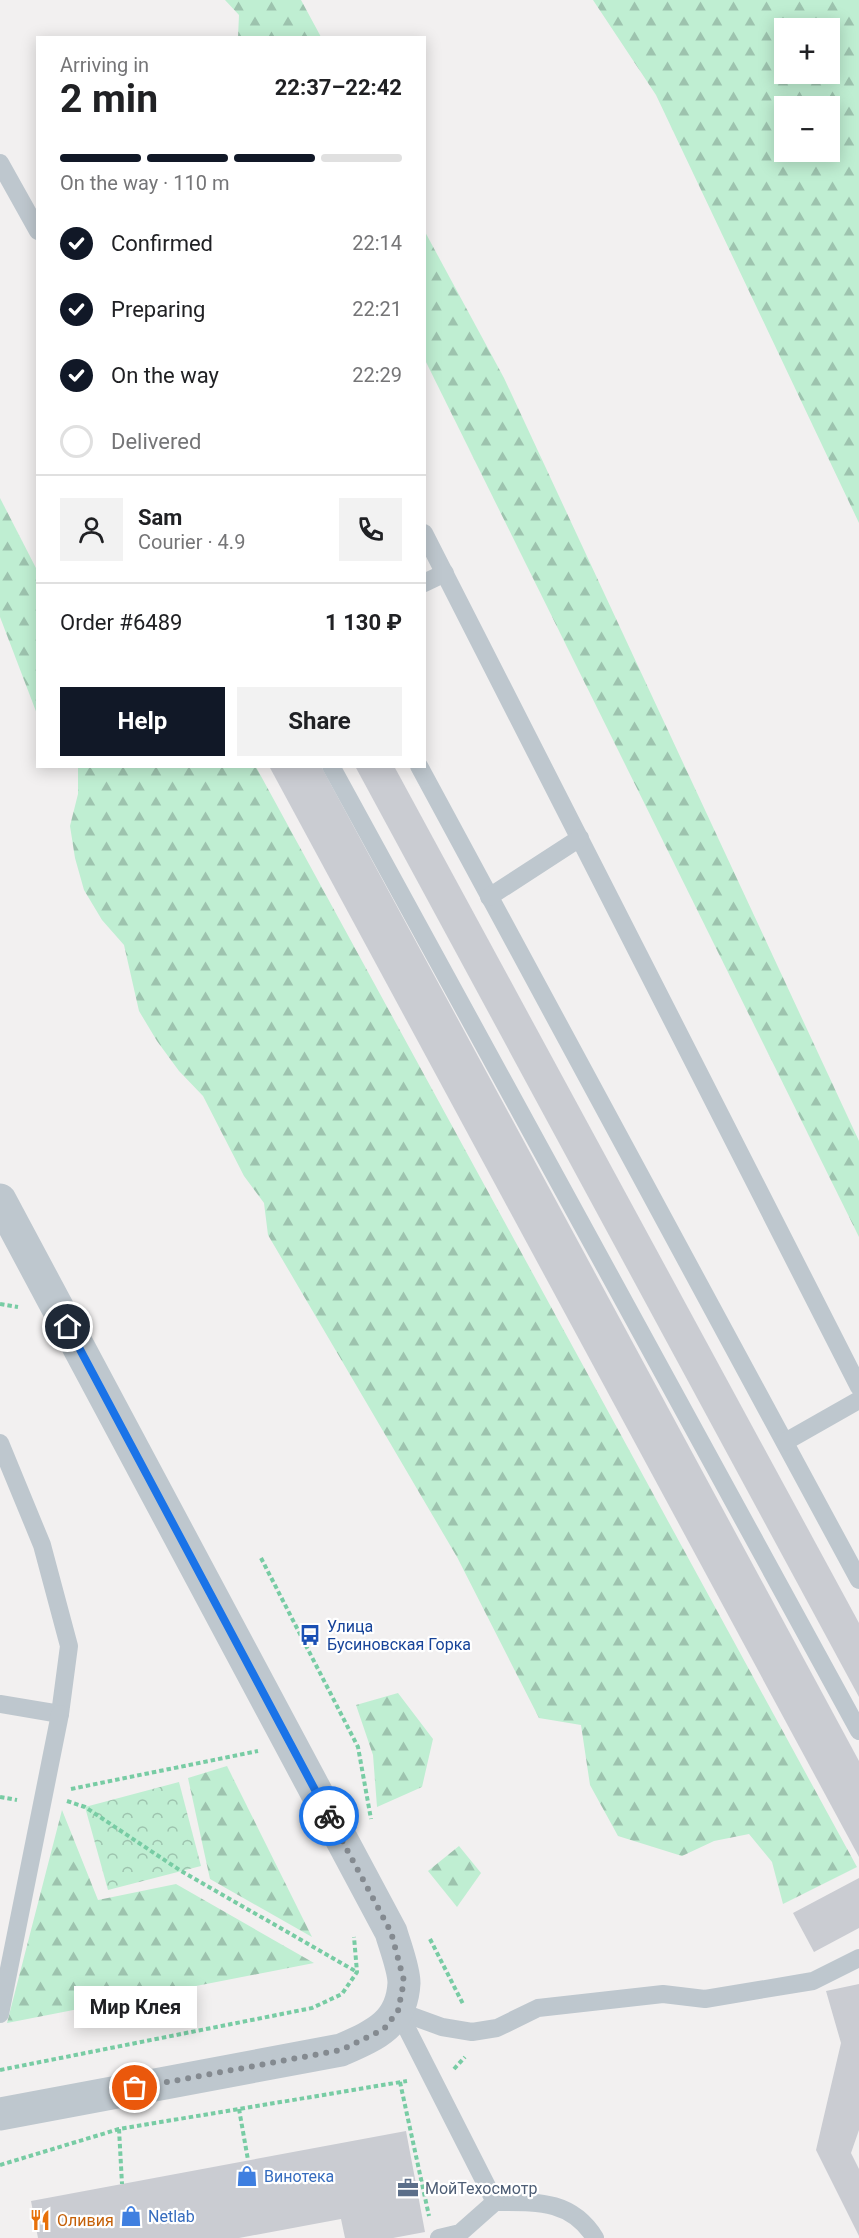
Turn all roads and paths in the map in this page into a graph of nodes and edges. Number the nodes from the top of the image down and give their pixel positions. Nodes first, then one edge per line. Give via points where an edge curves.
1 (0, 163) edge
2 (36, 227) edge
3 (426, 538) edge
4 (445, 573) junction
5 (426, 583) edge
6 (332, 768) edge
7 (420, 768) edge
8 (580, 838) junction
9 (489, 897) junction
10 (0, 1200) edge
11 (14, 1298) dead end
12 (0, 1304) edge
13 (18, 1307) junction
14 (24, 1317) dead end
15 (859, 1387) edge
16 (859, 1400) edge
17 (785, 1442) junction
18 (0, 1443) edge
19 (261, 1558) dead end
20 (859, 1580) edge
21 (0, 1704) edge
22 (60, 1714) junction
23 (859, 1731) edge
24 (261, 1750) dead end
25 (44, 1794) junction
26 (86, 1807) dead end
27 (375, 1828) dead end
28 (426, 1930) dead end
29 (354, 1934) dead end
30 (859, 1958) edge
31 (357, 1972) junction
32 (398, 2011) junction
33 (0, 2014) edge
34 (472, 2032) junction
35 (0, 2070) edge
36 (432, 2077) junction
37 (400, 2082) junction
38 (239, 2109) junction
39 (0, 2114) edge
40 (119, 2129) junction
41 (248, 2160) dead end
42 (0, 2165) edge
43 (122, 2184) dead end
44 (495, 2202) junction
45 (430, 2221) dead end
46 (439, 2238) edge
47 (596, 2238) edge

1 - 2 lane
3 - 4 lane
4 - 5 lane
4 - 8 lane
6 - 23 lane
7 - 9 lane
8 - 9 lane
8 - 15 lane
9 - 17 lane
10 - 32 street via 391,1932 404,1981
11 - 13 path
12 - 13 path
13 - 14 path
16 - 17 lane
17 - 20 lane
18 - 22 lane via 42,1545 69,1646
19 - 27 path via 358,1747
21 - 22 lane
22 - 25 lane
24 - 25 path
25 - 33 lane
26 - 31 path via 181,1871
28 - 34 path via 467,2012
29 - 31 path
30 - 34 lane via 813,1981 705,1999 663,1994 538,2008 497,2028
31 - 35 path via 342,1994 312,2008
32 - 34 lane via 442,2027
32 - 36 lane
32 - 39 street via 384,2029 341,2050
34 - 36 path via 469,2050 458,2067
36 - 37 path
36 - 44 lane
37 - 38 path
37 - 45 path
38 - 40 path
38 - 41 path
40 - 42 path
40 - 43 path
44 - 46 lane via 460,2234
44 - 47 lane via 544,2202 573,2214

